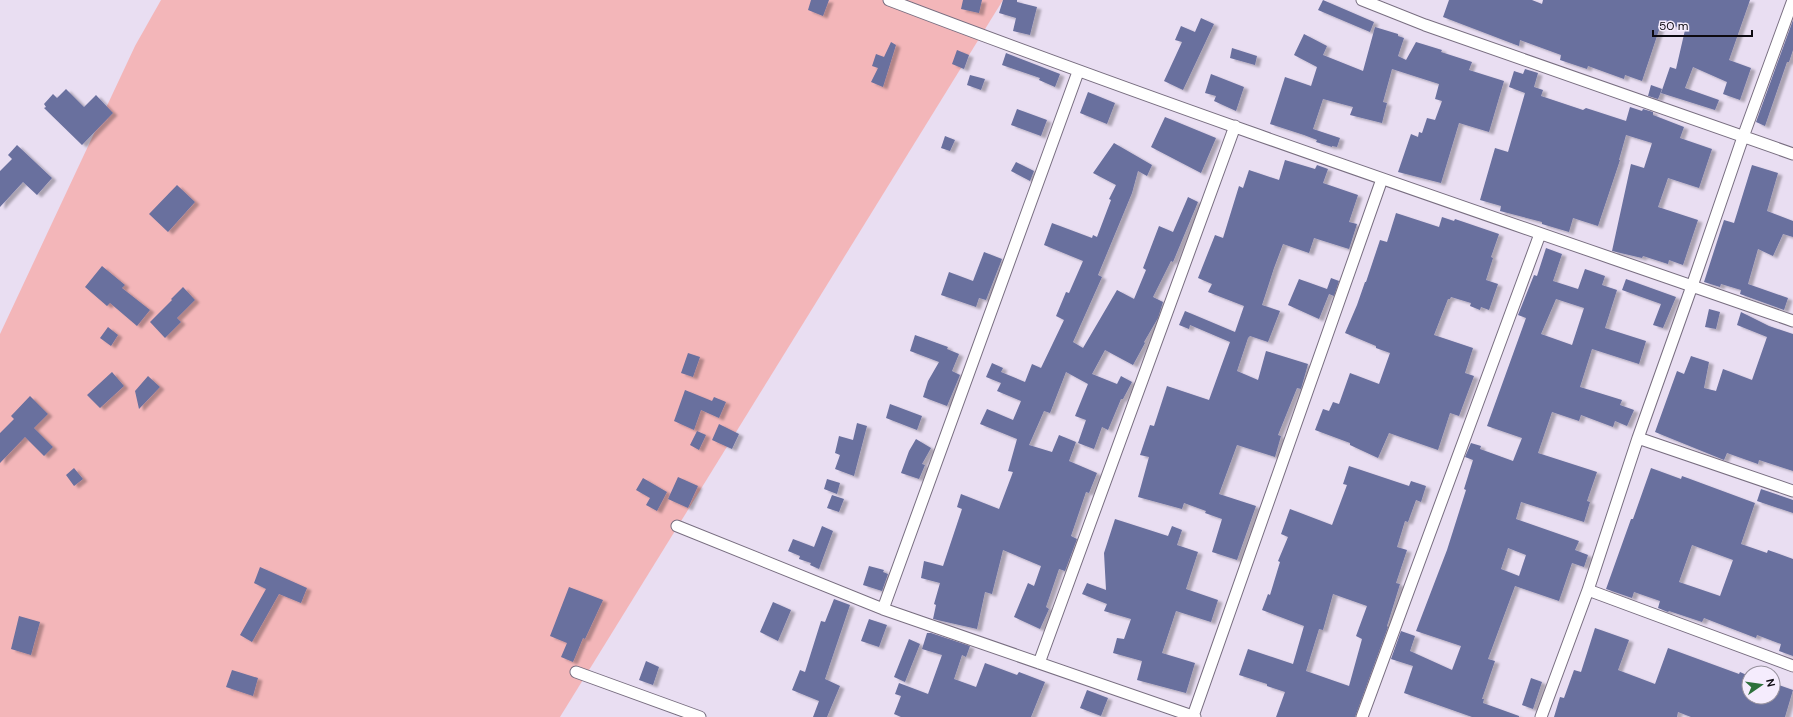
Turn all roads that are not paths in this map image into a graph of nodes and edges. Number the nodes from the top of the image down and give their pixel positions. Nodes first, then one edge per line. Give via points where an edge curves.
1 (889, 0) edge
2 (1362, 0) edge
3 (1793, 0) edge
4 (1078, 72) junction
5 (1235, 126) junction
6 (1743, 137) junction
7 (1793, 154) edge
8 (1382, 179) junction
9 (1540, 234) junction
10 (1692, 286) junction
11 (1793, 321) edge
12 (1638, 438) junction
13 (1793, 491) edge
14 (678, 526) dead end
15 (1588, 590) junction
16 (884, 609) junction
17 (1039, 663) junction
18 (1793, 666) edge
19 (576, 672) dead end
20 (1194, 716) edge
21 (700, 717) edge
22 (1362, 717) edge
23 (1541, 717) edge

1 - 4 street
2 - 6 street
3 - 6 street
4 - 5 street
4 - 16 street
5 - 8 street
5 - 17 street
6 - 7 street
6 - 10 street
8 - 9 street
8 - 20 street
9 - 10 street
9 - 22 street
10 - 11 street
10 - 12 street
12 - 13 street
12 - 15 street
14 - 16 street
15 - 18 street
15 - 23 street
16 - 17 street
17 - 20 street
19 - 21 street

